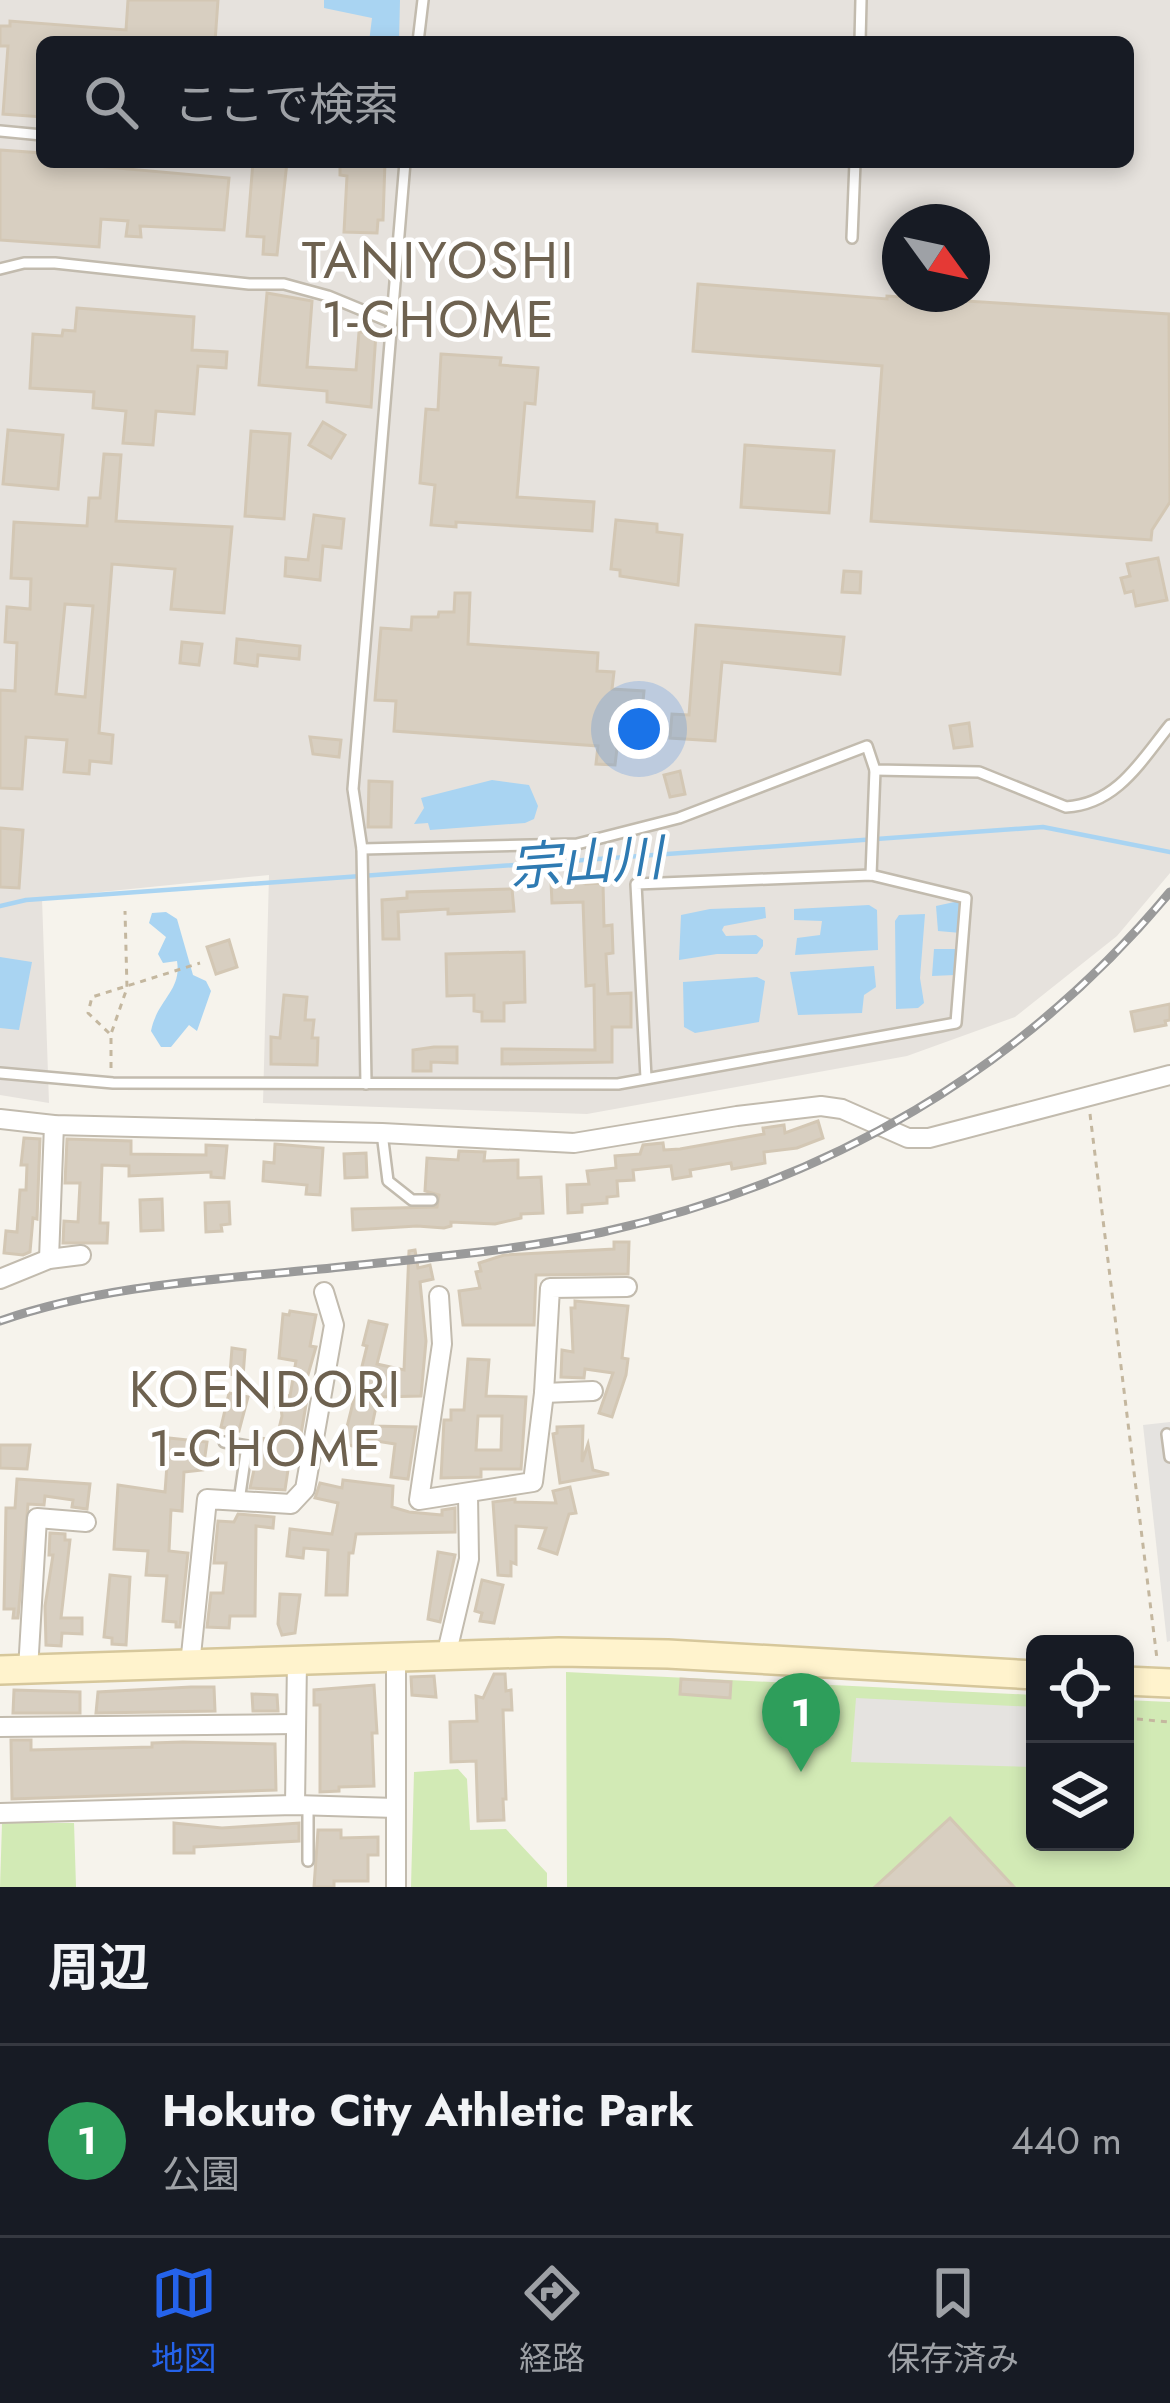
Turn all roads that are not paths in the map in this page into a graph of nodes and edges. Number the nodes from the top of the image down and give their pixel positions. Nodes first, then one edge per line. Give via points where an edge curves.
1 (423, 0) edge
2 (861, 0) edge
3 (419, 36) edge
4 (860, 36) edge
5 (0, 131) edge
6 (36, 134) edge
7 (404, 168) edge
8 (855, 168) edge
9 (852, 238) dead end
10 (0, 269) edge
11 (391, 322) junction
12 (1170, 724) edge
13 (874, 770) junction
14 (362, 849) junction
15 (872, 875) junction
16 (0, 1072) edge
17 (1170, 1075) edge
18 (646, 1078) junction
19 (366, 1084) junction
20 (0, 1119) edge
21 (54, 1125) junction
22 (382, 1133) junction
23 (432, 1200) dead end
24 (81, 1255) dead end
25 (50, 1259) junction
26 (0, 1279) edge
27 (627, 1287) dead end
28 (324, 1292) dead end
29 (439, 1296) dead end
30 (593, 1391) dead end
31 (544, 1394) junction
32 (1167, 1434) edge
33 (224, 1442) dead end
34 (1170, 1457) edge
35 (468, 1495) junction
36 (239, 1501) junction
37 (86, 1522) dead end
38 (446, 1656) junction
39 (396, 1658) junction
40 (297, 1660) junction
41 (190, 1665) junction
42 (14, 1670) edge
43 (1026, 1674) edge
44 (1134, 1682) edge
45 (1165, 1683) edge
46 (295, 1724) junction
47 (0, 1727) edge
48 (302, 1806) junction
49 (396, 1808) junction
50 (0, 1813) edge
51 (308, 1861) dead end
52 (396, 1887) edge

1 - 3 lane
2 - 4 lane
5 - 6 lane
7 - 11 lane
8 - 9 lane
10 - 11 lane via 56,263 284,284
11 - 14 lane via 353,789
12 - 13 lane via 1120,785 1080,806 979,772
13 - 14 lane via 867,746 679,818 577,844
13 - 15 lane
14 - 19 lane
15 - 18 lane via 636,884
15 - 18 lane via 967,898 956,1023
16 - 19 lane via 113,1083
17 - 22 street via 929,1138 821,1106 574,1143
18 - 19 lane
20 - 21 street
21 - 22 street
21 - 25 street
22 - 23 lane via 388,1181 412,1200
24 - 25 street
25 - 26 street
27 - 31 street via 550,1288
28 - 36 street via 334,1325 305,1489 291,1504
29 - 35 street via 442,1344 419,1500
30 - 31 street
31 - 35 street via 532,1482
32 - 34 lane
33 - 36 lane via 247,1446
35 - 38 street via 469,1559
36 - 41 street via 207,1499
37 - 42 street via 38,1518
38 - 39 street
38 - 43 street via 668,1654
39 - 40 street
39 - 49 street
40 - 41 street
40 - 46 street
41 - 42 street
44 - 45 street
46 - 47 street
46 - 48 street
48 - 49 street
48 - 50 street
48 - 51 lane
49 - 52 street

